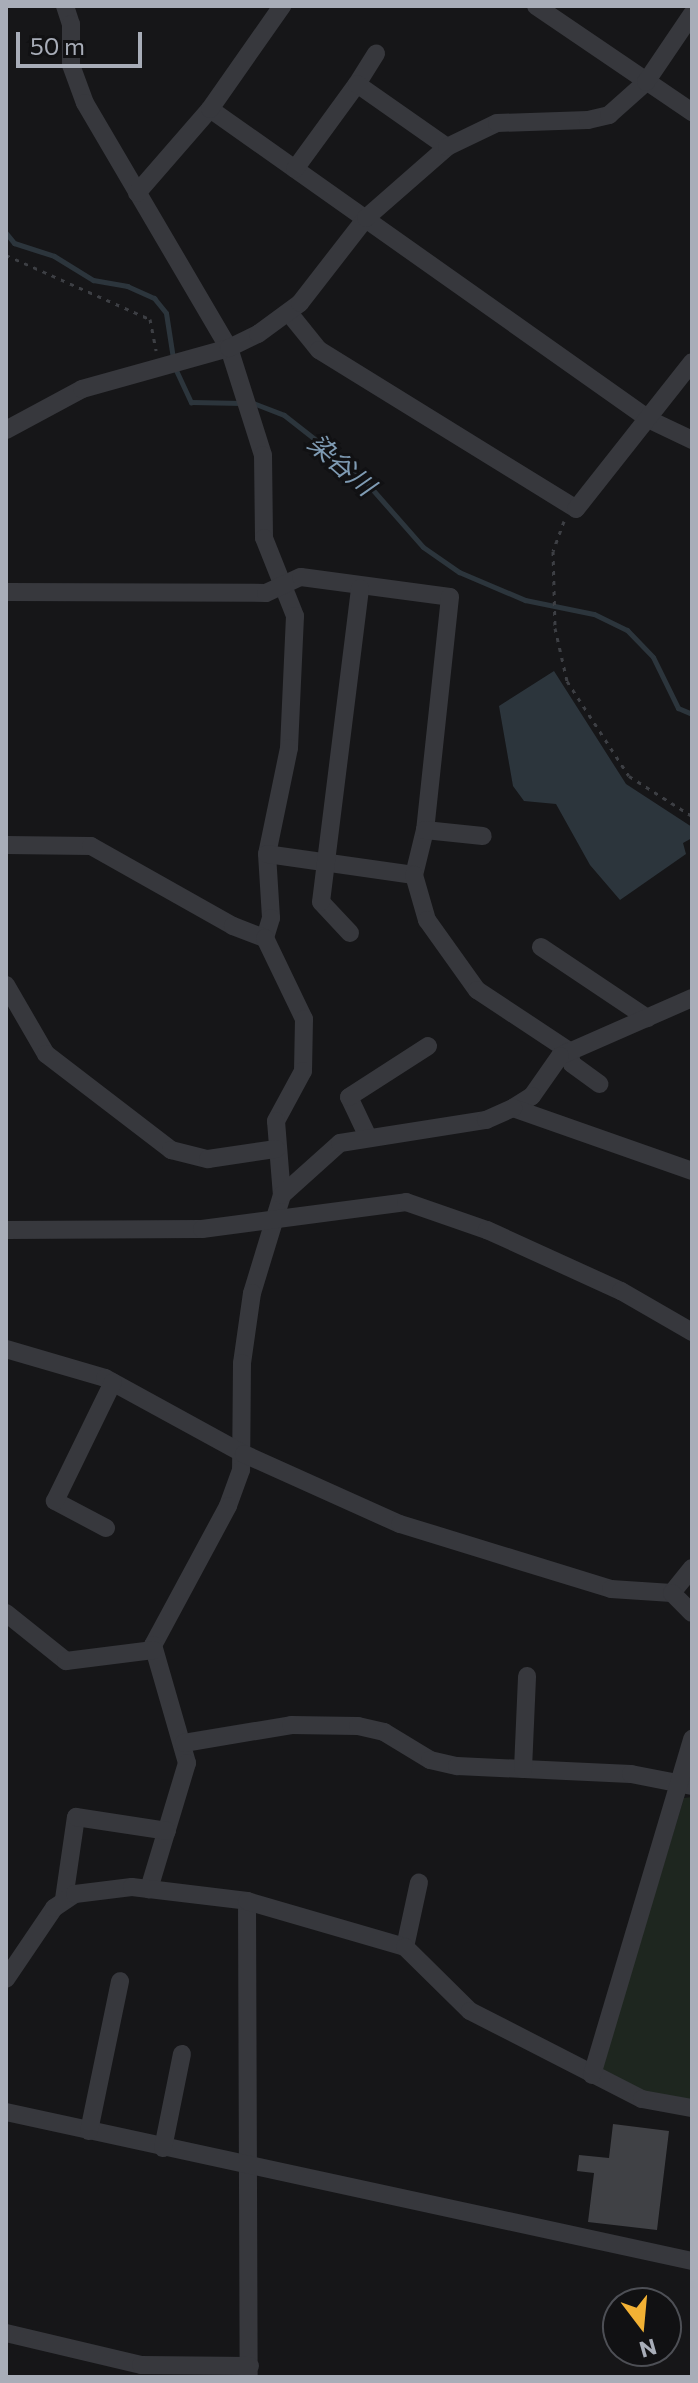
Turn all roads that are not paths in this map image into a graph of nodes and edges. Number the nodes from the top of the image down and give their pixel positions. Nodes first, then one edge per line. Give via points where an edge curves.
1 (65, 6) edge
2 (282, 6) edge
3 (536, 6) edge
4 (692, 14) edge
5 (376, 53) dead end
6 (646, 82) junction
7 (357, 84) junction
8 (210, 109) junction
9 (692, 112) edge
10 (447, 147) junction
11 (295, 169) junction
12 (137, 193) junction
13 (366, 218) junction
14 (289, 313) junction
15 (229, 348) junction
16 (692, 362) edge
17 (650, 420) junction
18 (6, 430) edge
19 (692, 440) edge
20 (281, 586) junction
21 (360, 588) junction
22 (6, 592) edge
23 (425, 830) junction
24 (483, 836) dead end
25 (6, 845) edge
26 (267, 854) junction
27 (326, 862) junction
28 (414, 875) junction
29 (350, 933) dead end
30 (265, 938) junction
31 (541, 947) dead end
32 (6, 985) edge
33 (692, 998) edge
34 (647, 1018) junction
35 (428, 1046) dead end
36 (569, 1051) junction
37 (600, 1084) dead end
38 (513, 1108) junction
39 (368, 1137) junction
40 (276, 1149) junction
41 (692, 1171) edge
42 (282, 1195) junction
43 (277, 1219) junction
44 (6, 1230) edge
45 (692, 1332) edge
46 (6, 1349) edge
47 (113, 1382) junction
48 (244, 1454) junction
49 (106, 1528) dead end
50 (692, 1568) edge
51 (672, 1593) junction
52 (6, 1613) edge
53 (692, 1613) edge
54 (153, 1650) junction
55 (527, 1676) dead end
56 (692, 1739) edge
57 (184, 1743) junction
58 (523, 1769) junction
59 (687, 1785) edge
60 (167, 1831) junction
61 (419, 1882) dead end
62 (149, 1889) junction
63 (64, 1899) junction
64 (247, 1901) junction
65 (405, 1947) junction
66 (6, 1979) edge
67 (120, 1981) dead end
68 (182, 2054) dead end
69 (592, 2075) junction
70 (692, 2108) edge
71 (6, 2112) edge
72 (89, 2131) junction
73 (163, 2148) junction
74 (247, 2168) junction
75 (692, 2261) edge
76 (6, 2333) edge
77 (250, 2372) edge

1 - 12 street via 71,24 71,65 85,103
2 - 8 street
3 - 6 street
4 - 6 street
5 - 7 street
6 - 9 street
6 - 10 street via 609,115 497,123
7 - 10 street
7 - 11 street
8 - 11 street
8 - 12 street
10 - 13 street
11 - 13 street
12 - 15 street via 180,257
13 - 14 street
13 - 17 street
14 - 15 street
14 - 17 street via 319,350 576,509
15 - 18 street via 72,393
15 - 20 street via 263,455 264,538
16 - 17 street
17 - 19 street
20 - 21 street via 301,577
20 - 22 street via 266,593
20 - 26 street via 295,616 289,748
21 - 23 street via 450,597
21 - 27 street
23 - 24 street
23 - 28 street
25 - 30 street via 91,846 233,926
26 - 27 street
26 - 30 street via 271,918
27 - 28 street
27 - 29 street via 321,902
28 - 36 street via 427,920 477,990
30 - 40 street via 296,995 306,1044 303,1071 276,1121
31 - 34 street
32 - 40 street via 46,1054 171,1150 208,1159
33 - 34 street
34 - 36 street
35 - 39 street via 349,1097
36 - 37 street via 572,1064
36 - 38 street via 532,1096
38 - 39 street via 486,1120
38 - 41 street
39 - 42 street via 340,1143
40 - 42 street
42 - 43 street
43 - 44 street via 150,1233
43 - 45 street via 406,1202 449,1213 621,1291
43 - 48 street via 252,1293 242,1363
46 - 47 street
47 - 48 street
47 - 49 street via 55,1501
48 - 51 street via 400,1524 611,1589
48 - 54 street via 228,1506
50 - 51 street
51 - 53 street
52 - 54 street via 66,1661
54 - 57 street
55 - 58 street
56 - 59 street
57 - 58 street via 291,1725 358,1726 384,1732 430,1760
57 - 60 street via 186,1774
58 - 59 street via 631,1774
59 - 69 street
60 - 62 street
60 - 63 street via 76,1817
61 - 65 street
62 - 63 street via 87,1892
62 - 64 street
63 - 66 street
64 - 65 street
64 - 74 street
65 - 69 street via 470,2011
67 - 72 street
68 - 73 street
69 - 70 street via 650,2102
71 - 72 street
72 - 73 street
73 - 74 street
74 - 75 street
74 - 77 street
76 - 77 street via 141,2365

